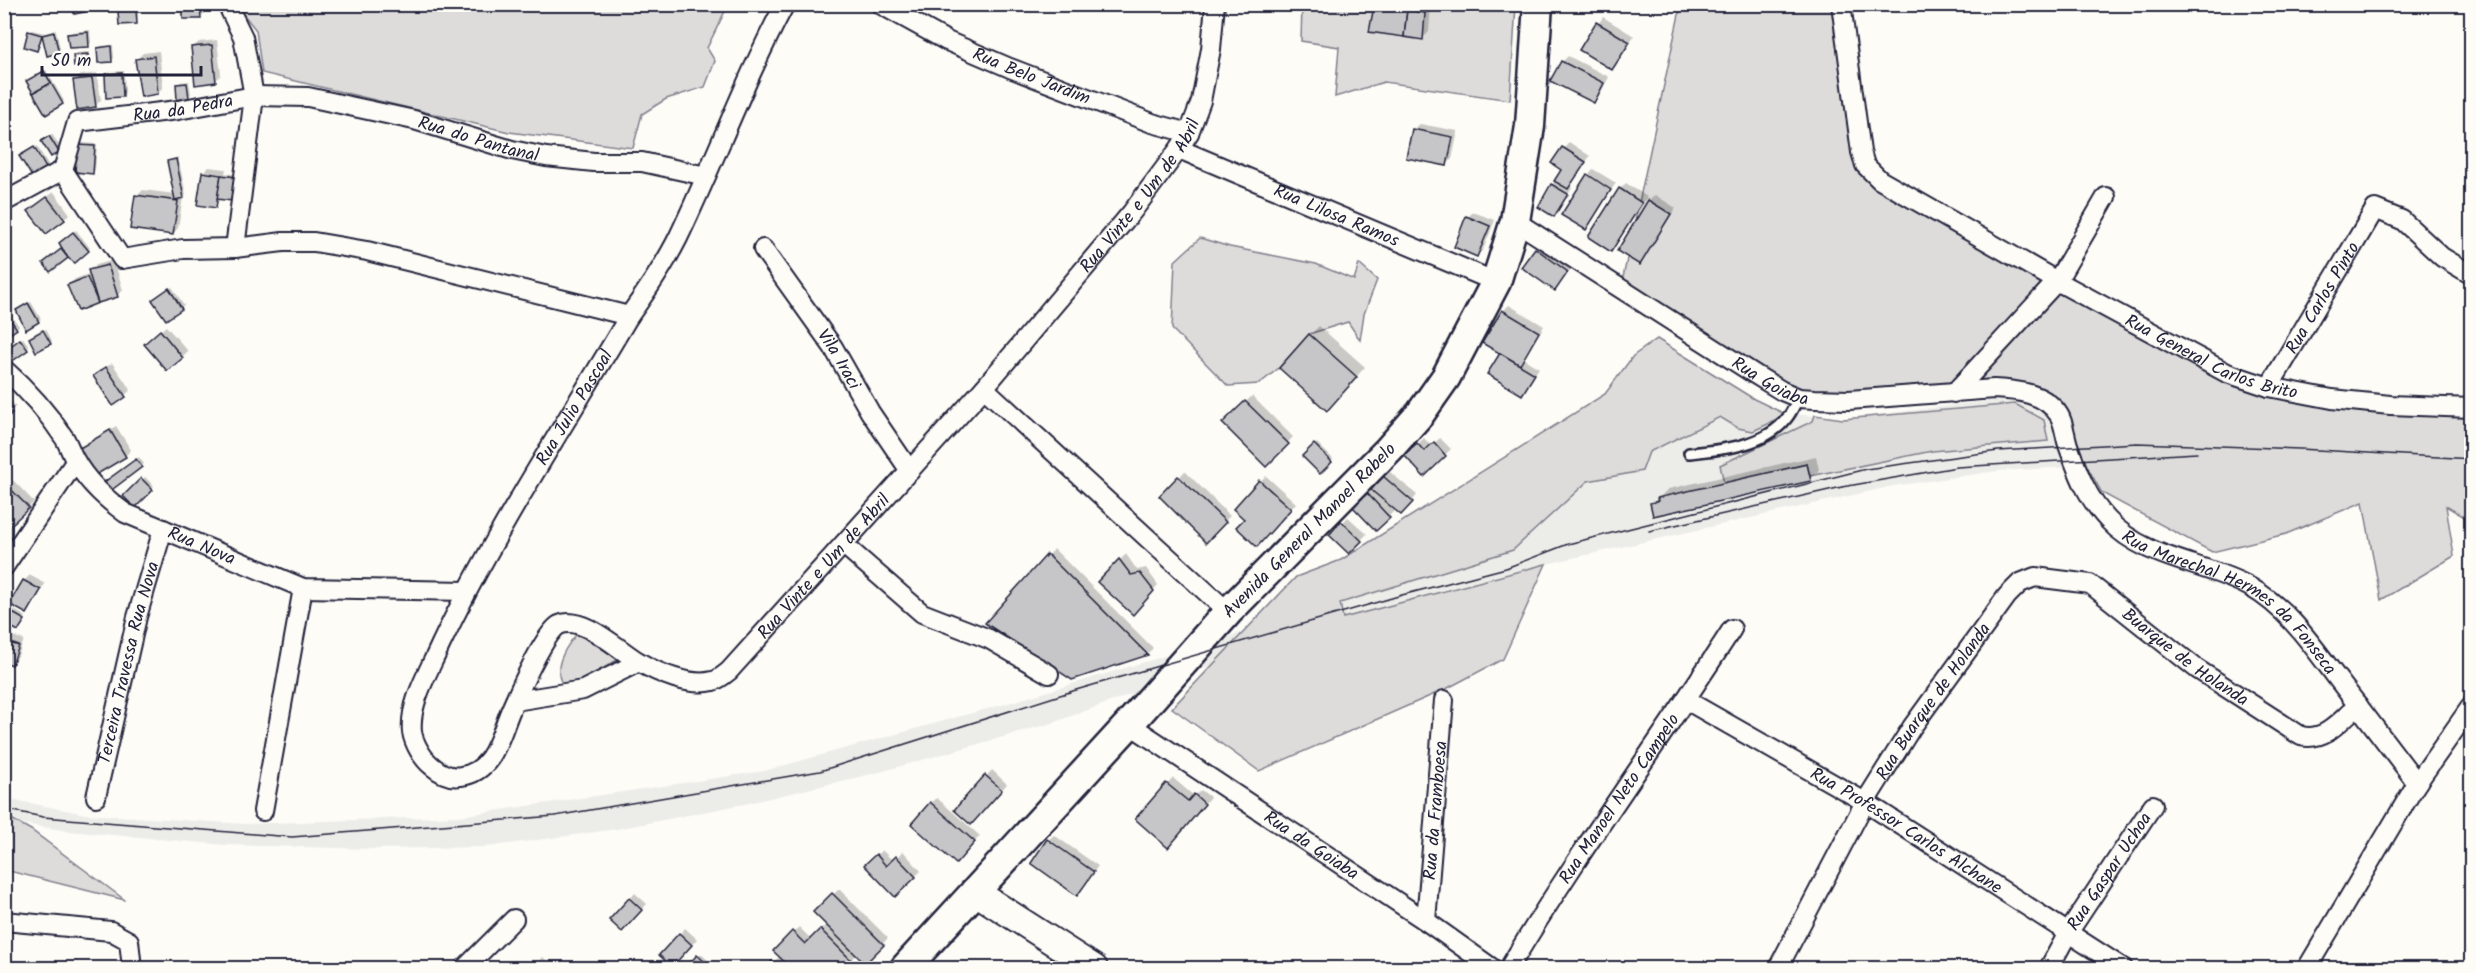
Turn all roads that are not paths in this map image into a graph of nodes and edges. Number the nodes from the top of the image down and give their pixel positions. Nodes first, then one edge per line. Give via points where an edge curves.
1 (227, 4) edge
2 (785, 4) edge
3 (880, 4) edge
4 (1215, 4) edge
5 (1538, 4) edge
6 (1841, 4) edge
7 (254, 96) junction
8 (1189, 133) junction
9 (1179, 149) junction
10 (63, 170) junction
11 (706, 176) junction
12 (2106, 196) dead end
13 (4, 202) edge
14 (1515, 221) junction
15 (234, 248) junction
16 (763, 249) dead end
17 (2472, 275) edge
18 (2057, 281) junction
19 (1496, 282) junction
20 (629, 316) junction
21 (4, 369) edge
22 (2269, 387) junction
23 (984, 388) junction
24 (1954, 393) junction
25 (1799, 398) junction
26 (2472, 408) edge
27 (2059, 415) joint
28 (1689, 453) dead end
29 (75, 462) junction
30 (910, 471) junction
31 (163, 529) junction
32 (844, 545) junction
33 (4, 567) edge
34 (303, 588) junction
35 (467, 591) junction
36 (2007, 596) joint
37 (1228, 612) junction
38 (1732, 629) dead end
39 (639, 662) junction
40 (1049, 674) dead end
41 (1444, 700) dead end
42 (1686, 700) junction
43 (515, 701) junction
44 (2358, 705) junction
45 (2472, 705) edge
46 (1129, 724) junction
47 (479, 771) joint
48 (2417, 783) junction
49 (96, 797) dead end
50 (1865, 802) junction
51 (2153, 805) dead end
52 (263, 811) dead end
53 (974, 891) junction
54 (514, 920) dead end
55 (4, 921) edge
56 (1426, 921) junction
57 (2068, 933) junction
58 (132, 969) edge
59 (465, 969) edge
60 (904, 969) edge
61 (1094, 969) edge
62 (1492, 969) edge
63 (1509, 969) edge
64 (1778, 969) edge
65 (2049, 969) edge
66 (2123, 969) edge
67 (2307, 969) edge

1 - 7 street via 243,38
2 - 11 street, Rua Julio Pascoal
3 - 8 street, Rua Belo Jardim via 947,41 1010,68 1152,123
4 - 8 street, Rua Vinte e Um de Abril via 1201,101
5 - 14 main road, Avenida General Manoel Rabelo via 1530,126
6 - 18 street, Rua General Carlos Brito via 1865,165 1880,180
7 - 10 street, Rua da Pedra via 77,122
7 - 11 street, Rua do Pantanal via 308,97 350,105 546,157 642,162
7 - 15 street, Rua da Pedra
8 - 9 street, Rua Vinte e Um de Abril
9 - 19 street, Rua Lilosa Ramos
9 - 23 street, Rua Vinte e Um de Abril via 1125,220
10 - 13 street
10 - 15 street via 122,259 183,249
11 - 20 street, Rua Julio Pascoal via 678,239
12 - 18 street
14 - 19 main road, Avenida General Manoel Rabelo
14 - 25 street, Rua Goiaba via 1756,375
15 - 20 street via 314,242 367,251
16 - 30 street, Vila Iraci via 833,347
17 - 22 street, Rua Carlos Pinto via 2442,257 2402,220 2375,209
18 - 22 street, Rua General Carlos Brito via 2226,373
18 - 24 street
19 - 37 main road, Avenida General Manoel Rabelo via 1446,377 1420,414
20 - 35 street, Rua Julio Pascoal
21 - 29 street, Rua Nova via 26,388 50,418
22 - 26 street, Rua General Carlos Brito via 2390,405
23 - 30 street, Rua Vinte e Um de Abril
23 - 37 street
24 - 25 street, Rua Goiaba via 1849,400
24 - 27 street, Rua Goiaba via 2016,390 2043,400
25 - 28 lane via 1784,422 1753,441
27 - 44 street, Rua Marechal Hermes da Fonseca via 2090,499 2109,522 2144,547 2251,587 2277,605
29 - 31 street, Rua Nova via 102,496 125,513
29 - 33 street
30 - 32 street, Rua Vinte e Um de Abril
31 - 34 street, Rua Nova
31 - 49 street, Terceira Travessa Rua Nova via 137,617
32 - 39 street, Rua Vinte e Um de Abril via 729,671 715,681 688,681
32 - 40 street via 922,613 989,639
34 - 35 street, Rua Nova
34 - 52 street
35 - 47 street, Rua Julio Pascoal via 420,690 412,732 420,751 441,773 454,777
36 - 44 street, Buarque de Holanda via 2020,583 2035,577 2090,584 2197,669 2301,736 2323,735
36 - 50 street, Rua Buarque de Holanda via 1912,727
37 - 46 main road, Avenida General Manoel Rabelo
38 - 42 street, Rua Manoel Neto Campelo
39 - 43 street via 583,690
39 - 43 street, Rua Vinte e Um de Abril via 596,632 568,623 559,626 543,644
41 - 56 street, Rua da Framboesa
42 - 50 street, Rua Professor Carlos Alchane
42 - 63 street, Rua Manoel Neto Campelo
43 - 47 street, Rua Vinte e Um de Abril via 495,750
44 - 48 street, Rua Marechal Hermes da Fonseca
45 - 48 street
46 - 53 main road, Avenida General Manoel Rabelo
46 - 56 street, Rua da Goiaba
48 - 67 street
50 - 57 street, Rua Professor Carlos Alchane
50 - 64 street, Rua Buarque de Holanda
51 - 57 street, Rua Gaspar Uchoa
53 - 60 main road, Avenida General Manoel Rabelo
53 - 61 street
54 - 59 street
55 - 58 street via 111,931 129,941
56 - 62 street, Rua da Goiaba
57 - 65 street, Rua Gaspar Uchoa
57 - 66 street, Rua Professor Carlos Alchane

